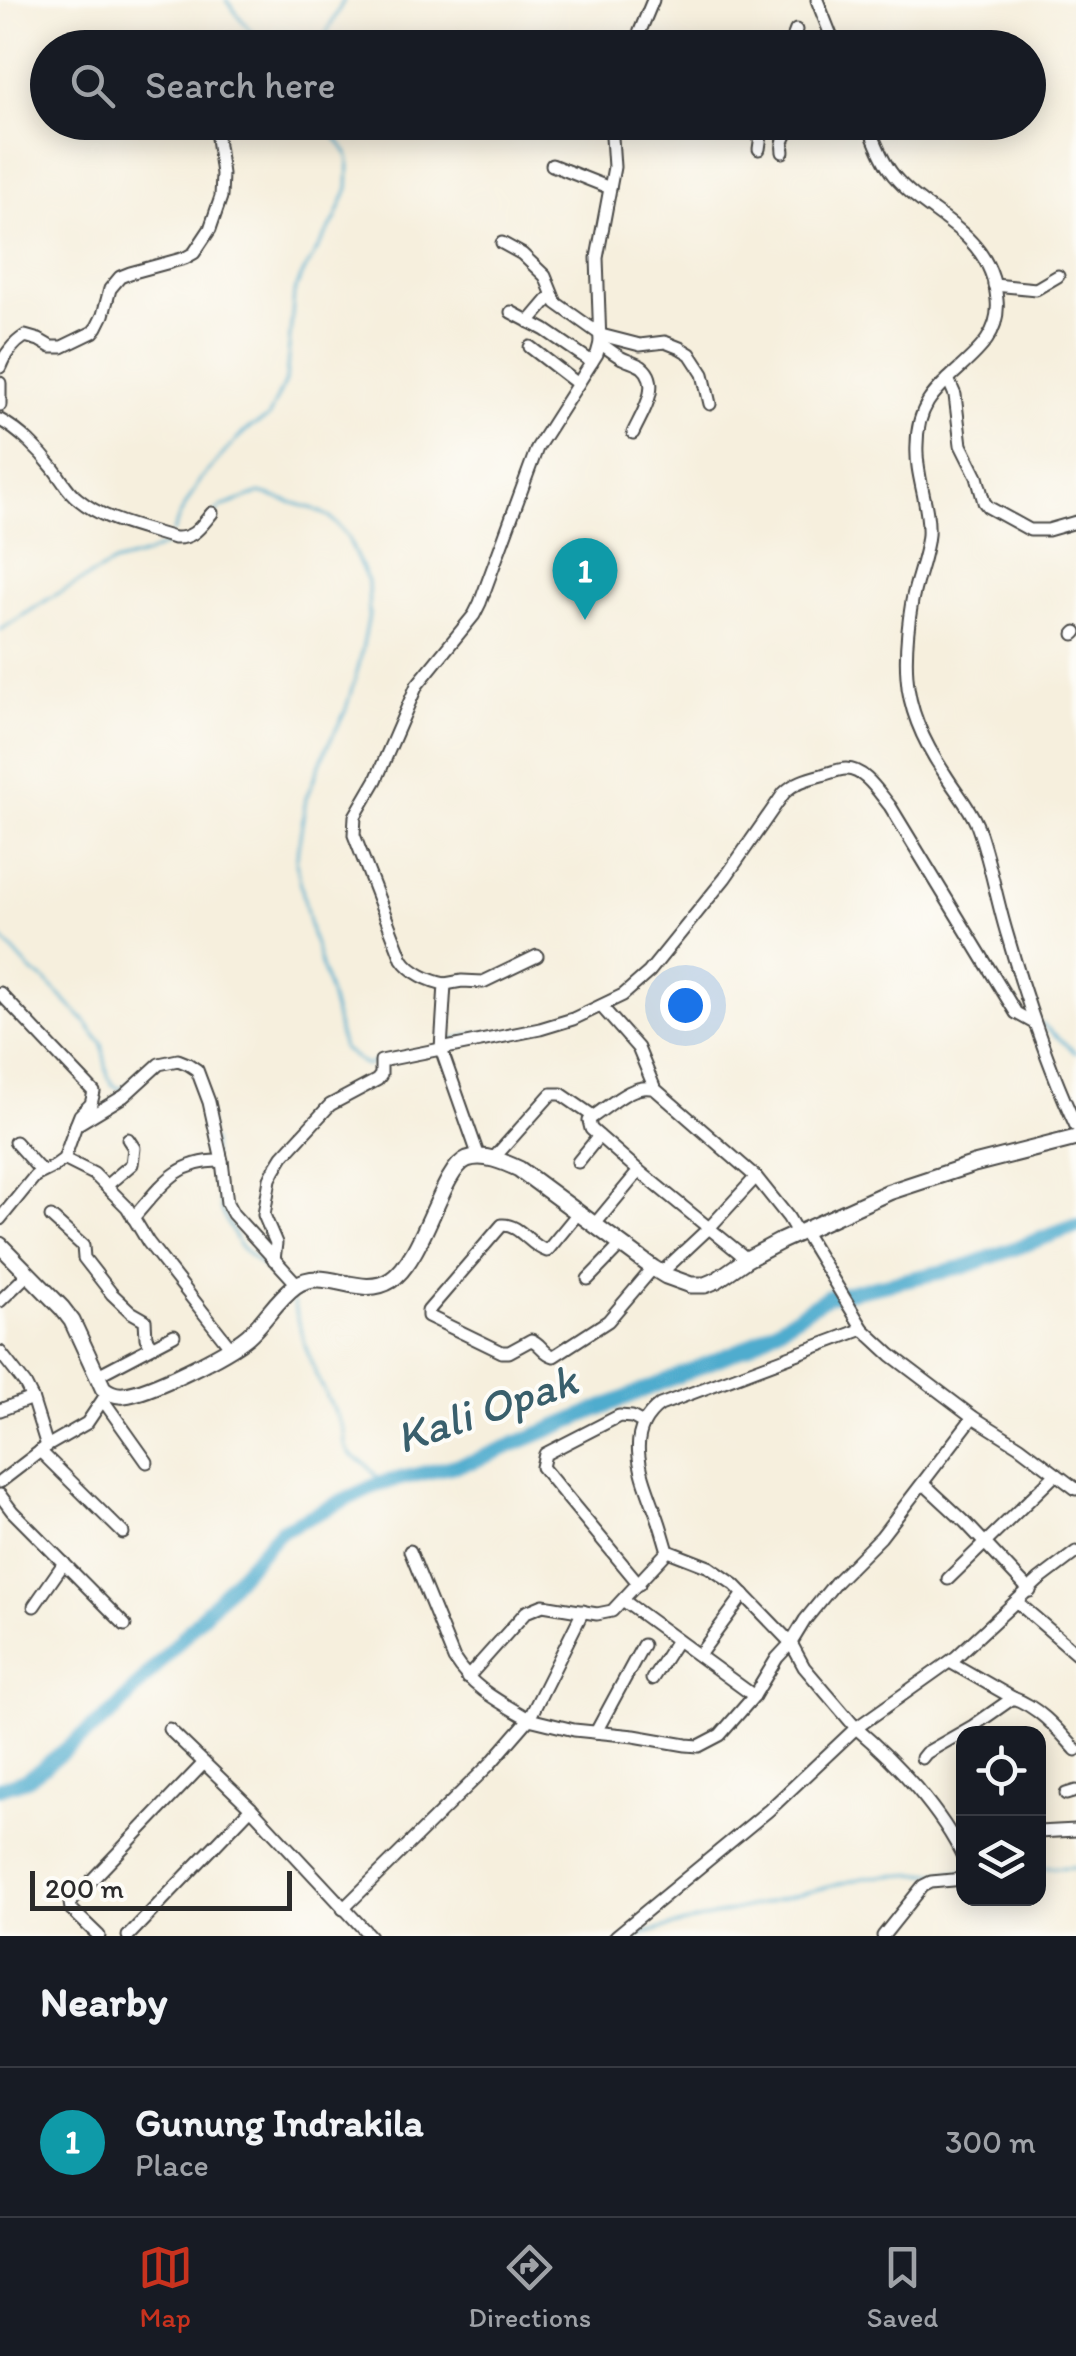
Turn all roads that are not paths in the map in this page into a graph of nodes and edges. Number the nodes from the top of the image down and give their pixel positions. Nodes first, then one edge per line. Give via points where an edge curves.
1 (653, 0) edge
2 (817, 0) edge
3 (641, 30) edge
4 (829, 30) edge
5 (216, 140) edge
6 (613, 140) edge
7 (760, 140) edge
8 (784, 140) edge
9 (876, 140) edge
10 (759, 149) dead end
11 (783, 152) dead end
12 (552, 165) dead end
13 (610, 188) junction
14 (502, 243) dead end
15 (1058, 276) dead end
16 (994, 284) junction
17 (552, 294) junction
18 (511, 312) dead end
19 (529, 322) junction
20 (601, 339) junction
21 (530, 346) dead end
22 (592, 362) junction
23 (0, 367) edge
24 (948, 379) junction
25 (0, 384) edge
26 (578, 384) junction
27 (710, 404) dead end
28 (0, 405) edge
29 (0, 420) edge
30 (633, 433) dead end
31 (212, 513) dead end
32 (1076, 522) edge
33 (537, 956) dead end
34 (445, 984) junction
35 (0, 992) edge
36 (601, 1006) junction
37 (1034, 1023) junction
38 (442, 1048) junction
39 (655, 1089) junction
40 (593, 1116) junction
41 (76, 1125) junction
42 (1076, 1126) edge
43 (599, 1136) junction
44 (1076, 1138) edge
45 (128, 1139) dead end
46 (15, 1142) dead end
47 (64, 1158) junction
48 (486, 1158) junction
49 (216, 1161) junction
50 (578, 1162) dead end
51 (41, 1171) junction
52 (639, 1171) junction
53 (756, 1177) junction
54 (106, 1186) junction
55 (579, 1212) junction
56 (52, 1217) dead end
57 (132, 1218) junction
58 (0, 1219) edge
59 (594, 1224) junction
60 (709, 1228) junction
61 (801, 1233) junction
62 (0, 1245) edge
63 (622, 1245) junction
64 (747, 1259) junction
65 (274, 1260) junction
66 (657, 1271) junction
67 (28, 1274) junction
68 (588, 1279) dead end
69 (297, 1284) junction
70 (0, 1302) edge
71 (859, 1324) junction
72 (174, 1335) dead end
73 (152, 1346) junction
74 (231, 1348) junction
75 (0, 1352) edge
76 (96, 1376) junction
77 (105, 1396) junction
78 (32, 1398) junction
79 (0, 1410) edge
80 (973, 1417) junction
81 (643, 1423) junction
82 (44, 1448) junction
83 (147, 1462) dead end
84 (1056, 1474) junction
85 (0, 1482) edge
86 (923, 1483) junction
87 (1076, 1489) edge
88 (0, 1495) edge
89 (123, 1533) dead end
90 (984, 1543) junction
91 (410, 1551) dead end
92 (668, 1551) junction
93 (1076, 1552) edge
94 (64, 1563) junction
95 (948, 1578) dead end
96 (639, 1584) junction
97 (1030, 1591) junction
98 (744, 1594) junction
99 (624, 1600) junction
100 (1017, 1602) junction
101 (34, 1606) dead end
102 (583, 1611) junction
103 (125, 1625) dead end
104 (677, 1640) junction
105 (791, 1643) junction
106 (643, 1645) dead end
107 (1076, 1653) edge
108 (699, 1655) junction
109 (950, 1662) junction
110 (467, 1678) junction
111 (652, 1679) dead end
112 (754, 1696) junction
113 (1013, 1698) junction
114 (530, 1719) junction
115 (856, 1728) junction
116 (169, 1729) dead end
117 (596, 1732) junction
118 (1076, 1750) edge
119 (922, 1758) dead end
120 (204, 1763) junction
121 (250, 1808) junction
122 (1076, 1830) edge
123 (1046, 1832) edge
124 (956, 1839) edge
125 (956, 1880) edge
126 (343, 1910) junction
127 (98, 1936) edge
128 (128, 1936) edge
129 (370, 1936) edge
130 (616, 1936) edge
131 (883, 1936) edge

1 - 3 street
2 - 4 street
5 - 23 street via 221,197 194,252 120,277 92,332 62,348 25,336
6 - 13 street
7 - 10 street
8 - 11 street
9 - 16 street via 892,174 963,232
12 - 13 street
13 - 20 street via 597,258
14 - 17 street via 546,276
15 - 16 street via 1036,288
16 - 24 street via 994,330
17 - 19 street
17 - 20 street
18 - 19 street
19 - 22 street
20 - 22 street
20 - 27 street via 680,348 699,366
20 - 30 street via 650,378
21 - 26 street
22 - 26 street
24 - 32 street via 961,446 984,502 1030,530
24 - 37 street via 925,406 919,426 916,468 928,536 912,600 906,675 917,721 983,842
25 - 28 street
26 - 34 street via 537,448 480,603 416,685 353,825 402,960
29 - 31 street via 98,512 186,539
33 - 34 street via 484,982
34 - 38 street
35 - 41 street via 92,1087 94,1098
36 - 37 street via 650,972 789,787 844,768 860,773 890,806 1016,1013
36 - 38 street via 540,1029
36 - 39 street via 638,1048
37 - 42 street
38 - 48 street
38 - 65 street via 381,1061 377,1080 330,1105 283,1156 270,1180 264,1215 276,1243
39 - 40 street via 636,1088
39 - 53 street
40 - 43 street via 589,1125
40 - 48 street via 556,1092
41 - 47 street
41 - 49 street via 160,1064 178,1060 202,1080
43 - 50 street
43 - 52 street
44 - 61 main road via 889,1192
45 - 54 street via 132,1164
46 - 51 street
47 - 51 street
47 - 54 street
48 - 55 main road via 519,1168
48 - 69 main road via 458,1166 395,1277 370,1287 318,1278
49 - 57 street via 174,1172
49 - 65 street via 233,1214
51 - 58 street
52 - 59 street
52 - 60 street
53 - 60 street
53 - 61 street
54 - 57 street
55 - 59 main road
55 - 66 street via 547,1251 502,1225 428,1316 498,1351 531,1340 554,1356 608,1321
56 - 73 street via 83,1246 84,1258 112,1294 145,1320
57 - 74 street
59 - 63 main road
60 - 64 street
60 - 66 street
61 - 64 main road
61 - 71 street
62 - 67 main road
63 - 66 main road
63 - 68 street
64 - 66 main road via 704,1285
65 - 69 street
67 - 70 street
67 - 76 main road via 72,1321
69 - 74 main road
71 - 80 street
71 - 81 street via 660,1405
72 - 73 street
73 - 76 street
74 - 77 main road via 137,1392
75 - 78 street
76 - 77 main road
77 - 82 street via 87,1422
77 - 83 street
78 - 79 street
78 - 82 street
80 - 84 street
80 - 86 street
81 - 92 street via 639,1466
81 - 96 street via 620,1416 545,1454 542,1467
82 - 85 street
82 - 89 street
84 - 87 street
84 - 90 street
86 - 90 street
86 - 105 street
88 - 94 street
90 - 95 street
90 - 97 street
91 - 110 street
92 - 96 street
92 - 98 street via 709,1567
93 - 97 street
94 - 101 street
94 - 103 street
96 - 99 street
97 - 100 street
98 - 105 street
98 - 108 street
99 - 102 street via 605,1614
99 - 104 street
100 - 107 street
100 - 109 street
102 - 110 street via 534,1607
102 - 114 street
104 - 108 street
104 - 111 street
105 - 112 street
105 - 115 street
106 - 117 street
108 - 112 street
109 - 113 street
109 - 115 street
110 - 114 street
112 - 117 street via 720,1735 700,1746
113 - 118 street via 1038,1711
113 - 119 street
114 - 117 street
114 - 126 street
115 - 124 street
115 - 130 street
116 - 120 street
120 - 121 street
120 - 127 street via 70,1903
121 - 126 street
121 - 128 street
122 - 123 street
125 - 131 street via 923,1886
126 - 129 street

